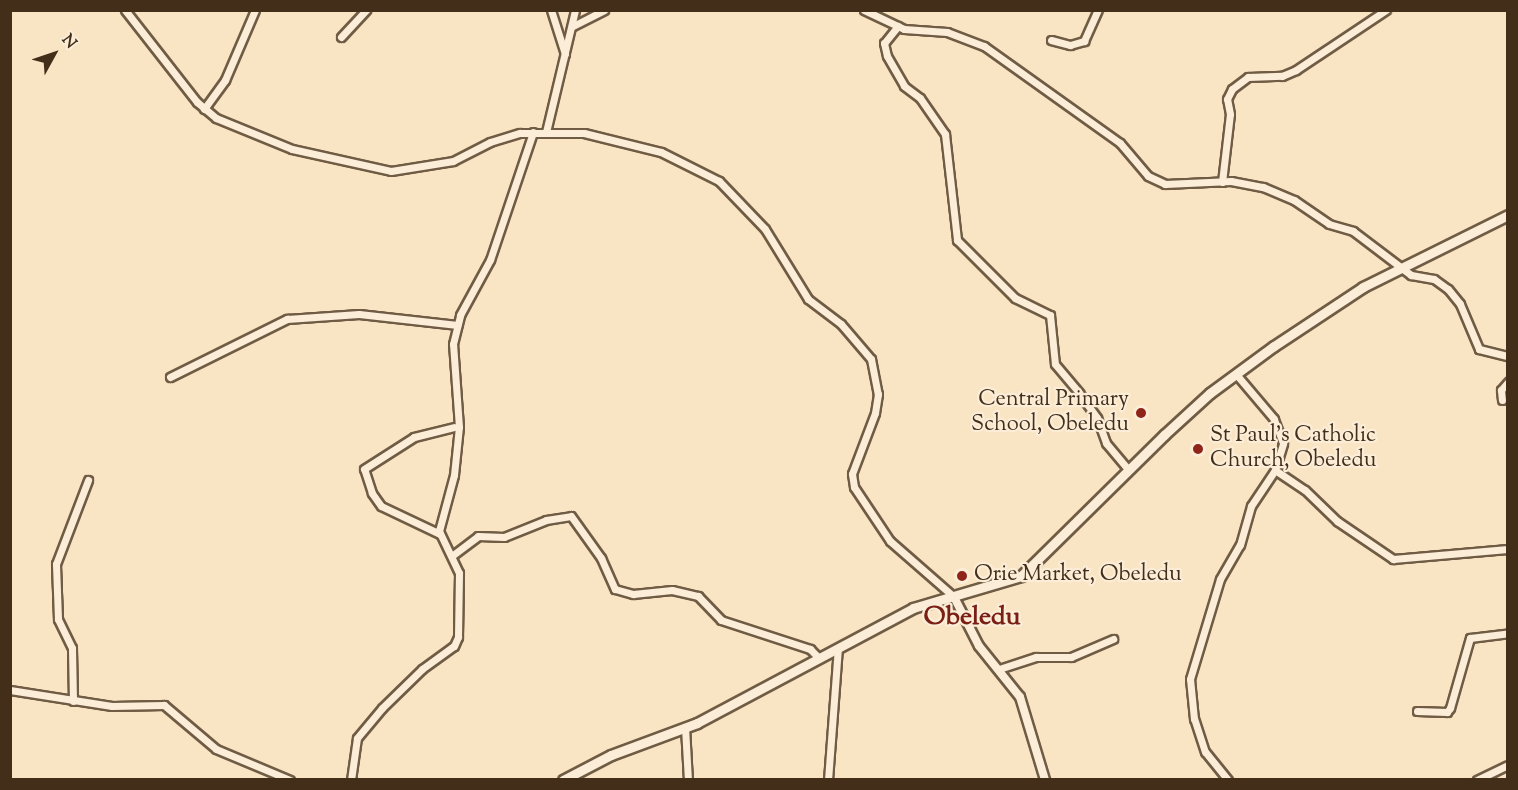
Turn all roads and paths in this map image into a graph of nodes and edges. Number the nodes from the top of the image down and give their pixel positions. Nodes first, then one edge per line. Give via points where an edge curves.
1 (125, 10) edge
2 (255, 10) edge
3 (366, 10) edge
4 (552, 10) edge
5 (575, 10) edge
6 (604, 10) edge
7 (864, 10) edge
8 (1098, 10) edge
9 (1386, 10) edge
10 (573, 26) junction
11 (898, 26) junction
12 (341, 37) dead end
13 (1051, 40) dead end
14 (565, 54) junction
15 (204, 109) junction
16 (533, 132) junction
17 (546, 132) junction
18 (1222, 182) junction
19 (1508, 215) edge
20 (1401, 268) junction
21 (457, 325) junction
22 (1508, 356) edge
23 (1236, 374) junction
24 (170, 377) dead end
25 (1508, 382) edge
26 (1502, 400) dead end
27 (454, 427) dead end
28 (1128, 469) junction
29 (1275, 470) junction
30 (88, 480) dead end
31 (440, 534) junction
32 (1508, 549) edge
33 (453, 555) junction
34 (954, 597) junction
35 (1508, 633) edge
36 (1113, 639) dead end
37 (838, 648) junction
38 (819, 658) junction
39 (999, 669) junction
40 (10, 690) edge
41 (73, 701) junction
42 (1417, 711) dead end
43 (685, 727) junction
44 (1508, 765) edge
45 (829, 777) edge
46 (290, 780) edge
47 (351, 780) edge
48 (563, 780) edge
49 (688, 780) edge
50 (836, 780) edge
51 (1046, 780) edge
52 (1228, 780) edge
53 (1477, 780) edge

1 - 15 street
2 - 15 street via 230,71
3 - 12 street
4 - 14 street
5 - 10 street
6 - 10 street
7 - 11 street
8 - 13 street via 1084,41 1070,45
9 - 18 street via 1296,70 1282,76 1248,77 1232,89 1227,99 1230,114
10 - 14 street
11 - 18 street via 917,32 947,32 984,46 1120,143 1148,176 1165,184
11 - 28 street via 884,43 887,56 904,86 920,98 945,134 957,240 1015,298 1050,315 1055,364 1097,418 1106,443
14 - 17 street
15 - 16 street via 242,132 274,143 391,171 434,166 490,142
16 - 17 street
16 - 21 street via 490,260
17 - 34 street via 600,134 624,145 661,152 700,170 738,198 765,229 808,299 841,324 871,359 878,394 875,413 852,474 854,487 877,528
18 - 20 street via 1263,187 1294,200 1329,224 1369,240
19 - 20 main road
20 - 22 street via 1448,289 1460,303 1479,349
20 - 23 main road via 1322,312
21 - 24 street via 359,314 287,319
21 - 31 street via 453,370 459,427 454,475
23 - 28 main road
23 - 29 street via 1281,429 1283,443
25 - 26 street via 1501,390
27 - 31 street via 414,437 364,469 381,506
28 - 34 main road via 1021,576
29 - 32 street via 1393,560
29 - 52 street via 1251,506 1240,545 1220,579 1190,679 1194,719 1205,752
30 - 41 street via 56,564 58,619 72,648
31 - 33 street
33 - 38 street via 478,536 504,537 546,520 571,516 601,558 615,589 633,594 672,590 698,596 721,620 810,649
33 - 47 street via 460,579 456,606 458,637 454,646 422,669 357,738
34 - 37 main road via 914,608
34 - 39 street via 964,622
35 - 42 street via 1470,638 1450,708 1447,712
36 - 39 street via 1071,657 1036,657
37 - 38 main road
37 - 45 street
38 - 43 main road
39 - 51 street via 1028,714
40 - 41 street
41 - 46 street via 130,708 164,705 216,750
43 - 48 main road via 611,755
43 - 49 street
44 - 53 street
45 - 50 street

